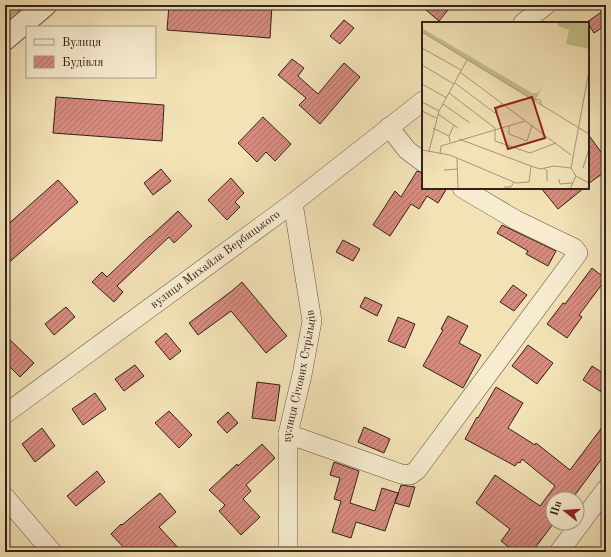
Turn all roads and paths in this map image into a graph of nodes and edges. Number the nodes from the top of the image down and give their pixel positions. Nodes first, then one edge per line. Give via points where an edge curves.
1 (45, 5) edge
2 (546, 5) edge
3 (524, 22) edge
4 (5, 39) edge
5 (422, 102) edge
6 (389, 128) junction
7 (422, 161) edge
8 (464, 189) edge
9 (293, 203) junction
10 (5, 414) edge
11 (288, 434) junction
12 (606, 489) edge
13 (5, 497) edge
14 (52, 552) edge
15 (288, 552) edge
16 (558, 552) edge

1 - 4 street
2 - 3 street
5 - 6 street, вулиця Михайла Вербицького
6 - 7 street via 407,150
6 - 9 street, вулиця Михайла Вербицького
8 - 11 street via 516,220 574,248 578,253 410,476
9 - 10 street, вулиця Михайла Вербицького
9 - 11 street, вулиця Січових Стрільців via 312,321
11 - 15 street, вулиця Січових Стрільців
12 - 16 street
13 - 14 street

